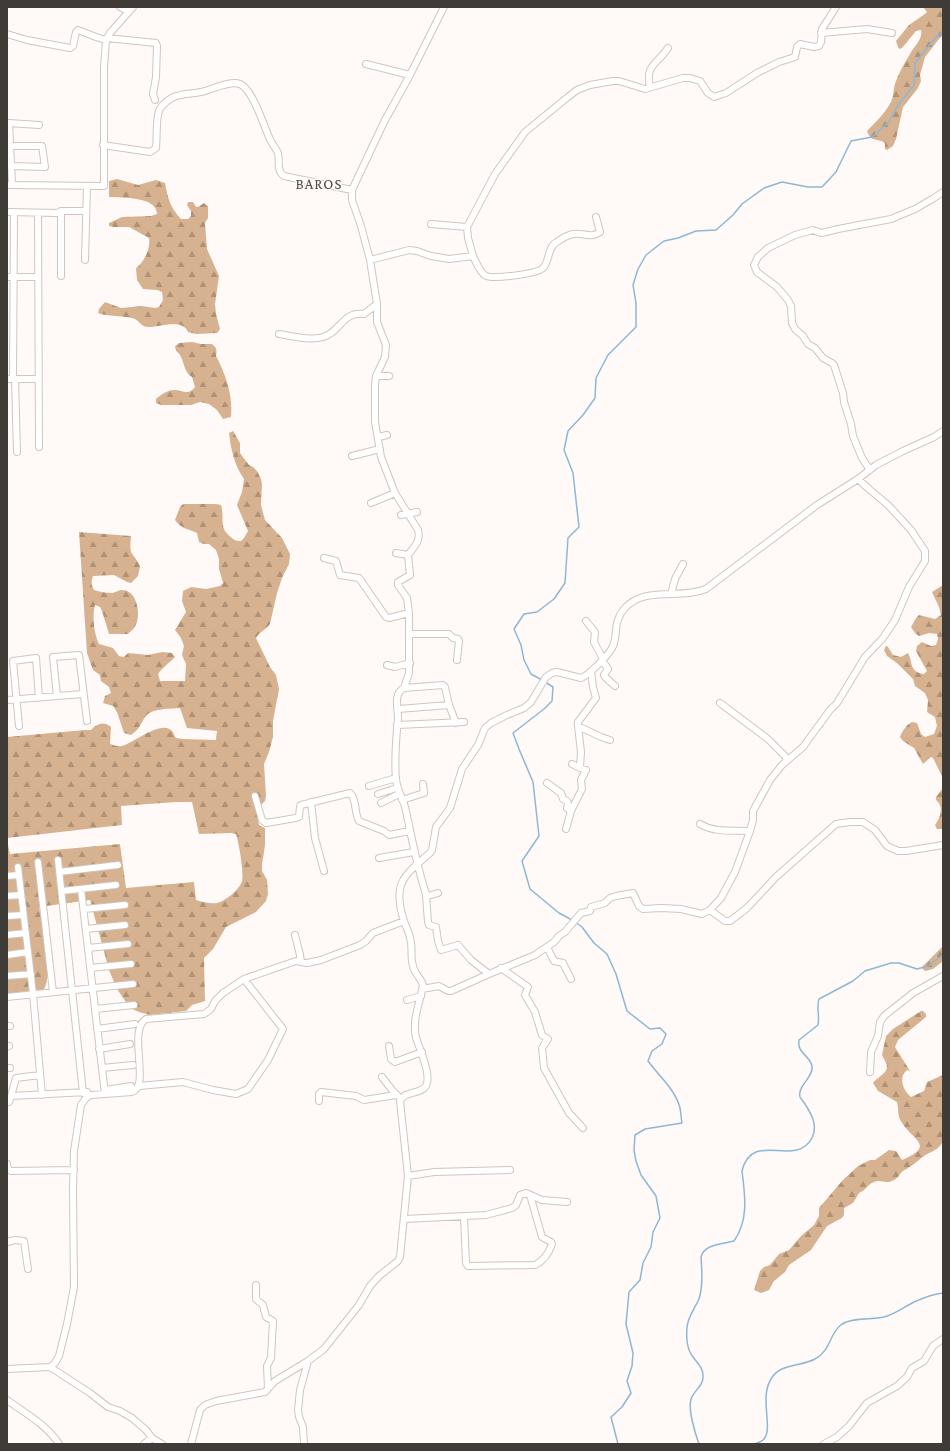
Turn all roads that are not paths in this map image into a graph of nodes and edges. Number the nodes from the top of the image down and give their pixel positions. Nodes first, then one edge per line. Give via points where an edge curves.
1 (120, 7) edge
2 (444, 7) edge
3 (836, 7) edge
4 (131, 9) edge
5 (822, 33) junction
6 (892, 33) dead end
7 (7, 34) edge
8 (107, 39) junction
9 (668, 48) dead end
10 (366, 64) dead end
11 (410, 75) junction
12 (650, 87) junction
13 (155, 100) dead end
14 (39, 125) dead end
15 (103, 145) junction
16 (10, 146) junction
17 (11, 166) junction
18 (10, 185) edge
19 (87, 186) junction
20 (352, 190) junction
21 (943, 192) edge
22 (61, 211) junction
23 (86, 211) junction
24 (7, 212) edge
25 (14, 212) junction
26 (38, 213) junction
27 (596, 217) dead end
28 (431, 224) dead end
29 (467, 227) junction
30 (473, 256) junction
31 (85, 260) dead end
32 (370, 260) junction
33 (61, 276) dead end
34 (10, 277) edge
35 (38, 277) junction
36 (377, 304) junction
37 (279, 334) dead end
38 (376, 376) junction
39 (389, 376) dead end
40 (12, 379) edge
41 (38, 379) junction
42 (943, 431) edge
43 (387, 435) dead end
44 (379, 438) junction
45 (39, 447) dead end
46 (380, 448) junction
47 (17, 452) dead end
48 (352, 456) dead end
49 (870, 470) junction
50 (858, 479) junction
51 (395, 493) junction
52 (371, 503) dead end
53 (417, 512) dead end
54 (408, 513) junction
55 (401, 515) dead end
56 (396, 553) dead end
57 (408, 555) junction
58 (324, 558) dead end
59 (684, 564) dead end
60 (671, 594) junction
61 (409, 613) junction
62 (586, 621) dead end
63 (410, 634) junction
64 (604, 658) junction
65 (457, 660) dead end
66 (410, 663) junction
67 (387, 665) dead end
68 (591, 672) junction
69 (616, 686) dead end
70 (404, 688) junction
71 (84, 694) junction
72 (57, 696) junction
73 (39, 698) junction
74 (7, 700) edge
75 (16, 700) junction
76 (720, 703) dead end
77 (449, 705) junction
78 (398, 709) junction
79 (87, 722) dead end
80 (464, 722) dead end
81 (456, 723) junction
82 (397, 725) junction
83 (19, 726) dead end
84 (578, 726) junction
85 (610, 740) dead end
86 (787, 761) junction
87 (572, 764) dead end
88 (580, 768) junction
89 (396, 778) junction
90 (547, 783) dead end
91 (423, 784) dead end
92 (369, 786) dead end
93 (378, 794) dead end
94 (399, 794) junction
95 (255, 796) dead end
96 (311, 802) junction
97 (381, 803) dead end
98 (571, 811) junction
99 (700, 824) dead end
100 (566, 829) dead end
101 (410, 831) junction
102 (750, 831) junction
103 (943, 844) edge
104 (414, 852) junction
105 (379, 858) dead end
106 (58, 860) dead end
107 (38, 862) dead end
108 (417, 864) junction
109 (118, 865) dead end
110 (18, 867) dead end
111 (324, 871) dead end
112 (60, 872) junction
113 (18, 875) junction
114 (7, 876) edge
115 (116, 885) dead end
116 (82, 890) junction
117 (62, 891) junction
118 (438, 893) dead end
119 (21, 895) junction
120 (7, 896) edge
121 (426, 896) junction
122 (124, 905) dead end
123 (84, 909) junction
124 (710, 910) junction
125 (23, 915) junction
126 (7, 916) edge
127 (404, 922) junction
128 (125, 925) dead end
129 (86, 929) junction
130 (26, 933) junction
131 (7, 935) edge
132 (295, 935) dead end
133 (128, 944) dead end
134 (547, 947) junction
135 (88, 948) junction
136 (28, 952) junction
137 (7, 955) edge
138 (301, 962) junction
139 (131, 964) dead end
140 (90, 968) junction
141 (501, 968) junction
142 (31, 974) junction
143 (488, 974) junction
144 (7, 976) edge
145 (943, 976) edge
146 (571, 979) dead end
147 (244, 980) junction
148 (133, 984) dead end
149 (93, 988) junction
150 (422, 989) junction
151 (72, 990) junction
152 (52, 992) junction
153 (33, 994) junction
154 (421, 996) junction
155 (7, 997) edge
156 (407, 1000) dead end
157 (134, 1004) dead end
158 (95, 1009) junction
159 (135, 1024) dead end
160 (97, 1029) junction
161 (130, 1044) dead end
162 (389, 1046) dead end
163 (100, 1049) junction
164 (422, 1052) junction
165 (133, 1065) dead end
166 (102, 1068) junction
167 (870, 1072) dead end
168 (40, 1075) junction
169 (382, 1076) dead end
170 (131, 1086) dead end
171 (139, 1086) junction
172 (104, 1092) junction
173 (83, 1093) junction
174 (42, 1095) junction
175 (11, 1096) junction
176 (399, 1096) junction
177 (319, 1101) dead end
178 (7, 1102) edge
179 (583, 1128) dead end
180 (7, 1164) edge
181 (74, 1170) junction
182 (510, 1170) dead end
183 (408, 1176) junction
184 (530, 1195) junction
185 (567, 1202) dead end
186 (464, 1217) junction
187 (404, 1219) junction
188 (7, 1242) edge
189 (28, 1269) dead end
190 (256, 1286) dead end
191 (943, 1339) edge
192 (308, 1361) junction
193 (50, 1367) junction
194 (7, 1369) edge
195 (268, 1388) junction
196 (7, 1400) edge
197 (152, 1438) junction
198 (59, 1444) edge
199 (144, 1444) edge
200 (162, 1444) edge
201 (191, 1444) edge
202 (304, 1444) edge
203 (824, 1444) edge

1 - 4 street
2 - 11 street
3 - 5 street
4 - 8 street
5 - 6 street via 867,29
5 - 12 street via 819,46 798,45 795,57 767,68 717,97 708,93 700,81 690,78
7 - 8 street via 70,48 74,46 78,30
8 - 13 street via 156,43 158,46 153,94
8 - 15 street
9 - 12 street via 650,68
10 - 11 street
11 - 20 street via 384,122
12 - 29 street via 641,88 613,81 590,85 568,96 525,132 495,174
14 - 16 street via 9,123
15 - 19 street via 104,186
15 - 20 street via 153,151 156,148 159,111 174,96 235,83 240,84 252,99 278,152 280,173 284,176
16 - 17 street
16 - 17 street via 42,146 45,166
17 - 18 street
18 - 19 street
19 - 23 street
20 - 32 street via 352,200
21 - 49 street via 915,209 891,219 821,233 813,230 795,235 768,248 754,265 756,272 777,287 788,300 794,329 823,358 833,364 853,436
22 - 23 street
22 - 26 street
22 - 33 street
23 - 31 street
24 - 25 street
25 - 26 street
25 - 34 street
26 - 35 street
27 - 30 street via 600,232 586,236 572,234 556,242 551,248 545,266 538,271 501,277 487,276 482,273
28 - 29 street
29 - 30 street
30 - 32 street via 449,259 409,250
32 - 36 street
34 - 35 street
34 - 40 street
35 - 41 street
36 - 37 street via 364,314 349,316 330,335 322,338
36 - 38 street via 377,322 386,345 386,352
38 - 39 street
38 - 44 street via 375,412
40 - 41 street
40 - 47 street
41 - 45 street
42 - 49 street via 888,458
43 - 44 street
44 - 46 street
46 - 48 street
46 - 51 street via 383,464
49 - 50 street
50 - 60 street via 817,505 713,585 698,592
50 - 86 street via 888,505 911,530 925,552 925,561 883,638 865,657 836,705 803,746
51 - 52 street
51 - 54 street
53 - 54 street
54 - 55 street
54 - 57 street via 417,522 419,539
56 - 57 street
57 - 61 street via 410,575 398,582 398,585 407,598
58 - 61 street via 336,561 340,575 362,580 386,617
59 - 60 street via 675,579
60 - 64 street via 642,597 629,604 616,624 613,646
61 - 63 street
62 - 64 street via 595,632 594,642
63 - 65 street via 449,634 459,641
63 - 66 street
64 - 68 street
64 - 69 street via 608,668 605,677
66 - 67 street via 395,667
66 - 70 street
68 - 84 street via 596,698 578,722
68 - 108 street via 581,678 552,673 524,708 490,723 485,728 478,745 462,768 450,808 436,827 432,850
70 - 77 street via 443,686
70 - 78 street via 397,694
71 - 72 street
71 - 72 street via 79,655 53,657
71 - 79 street
72 - 73 street
73 - 75 street
73 - 75 street via 36,658 13,661
74 - 75 street
75 - 83 street
76 - 86 street via 768,739
77 - 78 street
77 - 81 street
78 - 82 street
80 - 81 street
81 - 82 street
82 - 89 street via 394,755
84 - 85 street
84 - 88 street
86 - 102 street via 770,780 760,797 753,811
87 - 88 street
88 - 98 street via 586,770 581,780 582,789
89 - 92 street
89 - 94 street
90 - 98 street via 567,801
91 - 94 street via 424,793
93 - 94 street
94 - 97 street
94 - 101 street via 406,810
95 - 96 street via 262,820 266,823 298,818 300,806
96 - 101 street via 350,793 359,821 388,834
96 - 111 street via 315,838
98 - 100 street
99 - 102 street via 719,831
101 - 104 street
102 - 124 street via 735,872
103 - 124 street via 898,851 887,846 875,830 863,822 836,824 730,921 724,921
104 - 105 street
104 - 108 street
106 - 112 street
107 - 152 street
108 - 121 street
108 - 127 street via 398,892
109 - 112 street
110 - 113 street
112 - 117 street
113 - 114 street
113 - 119 street
115 - 116 street
116 - 117 street
116 - 123 street
117 - 151 street
118 - 121 street
119 - 120 street
119 - 125 street
121 - 143 street via 428,922 429,925 436,927 441,950 458,945
122 - 123 street
123 - 129 street
124 - 134 street via 702,914 681,909 647,910 638,904 634,894 616,896 591,907 590,911 581,913 565,932
125 - 126 street
125 - 130 street
127 - 138 street via 373,933 360,945 314,962
127 - 150 street via 411,939 413,967 422,982
128 - 129 street
129 - 135 street
130 - 131 street
130 - 136 street
132 - 138 street
133 - 135 street
134 - 141 street via 536,955
134 - 146 street via 554,961 563,963
135 - 140 street
136 - 137 street
136 - 142 street
138 - 147 street
139 - 140 street
140 - 149 street
141 - 143 street
141 - 179 street via 528,987 525,995 535,1012 542,1035 548,1040 542,1048 544,1068 569,1113
142 - 144 street
142 - 153 street
143 - 150 street via 450,992 439,986
145 - 167 street via 912,993 884,1016 870,1052
147 - 171 street via 223,993 204,1014 143,1021 139,1031
147 - 171 street via 283,1028 268,1060 248,1089 236,1094 183,1082
148 - 149 street
149 - 151 street
149 - 158 street
150 - 154 street
151 - 152 street
151 - 173 street
152 - 153 street
153 - 155 street
153 - 168 street
154 - 156 street
154 - 164 street via 415,1022 416,1036
157 - 158 street
158 - 160 street
159 - 160 street
160 - 163 street
161 - 163 street
162 - 164 street via 391,1059 395,1062
163 - 166 street
164 - 176 street via 426,1085 422,1089
165 - 166 street
166 - 172 street
168 - 174 street
168 - 175 street via 16,1078
169 - 176 street
170 - 172 street
171 - 172 street via 135,1091
172 - 173 street
172 - 181 street via 88,1096 82,1105 74,1151
173 - 174 street
174 - 175 street
175 - 178 street
176 - 177 street via 364,1100 356,1096 321,1092
176 - 183 street
180 - 181 street via 11,1171
181 - 193 street via 74,1287 59,1356
182 - 183 street via 437,1172
183 - 187 street
184 - 185 street via 542,1200
184 - 186 street via 521,1194 514,1207 509,1210
184 - 186 street via 542,1237 552,1244 548,1254 535,1265 468,1266
186 - 187 street
187 - 192 street via 400,1260 370,1286 359,1305 324,1349
188 - 189 street via 24,1241
190 - 195 street via 256,1299 263,1306 266,1318 273,1322 271,1358 267,1366
191 - 203 street via 933,1346 924,1361 911,1369 897,1386 867,1403 849,1426
192 - 195 street
192 - 202 street via 300,1390 298,1410
193 - 194 street
193 - 197 street via 108,1407 132,1418
195 - 201 street via 261,1393 205,1405 200,1410
196 - 198 street via 49,1432
197 - 199 street
197 - 200 street

